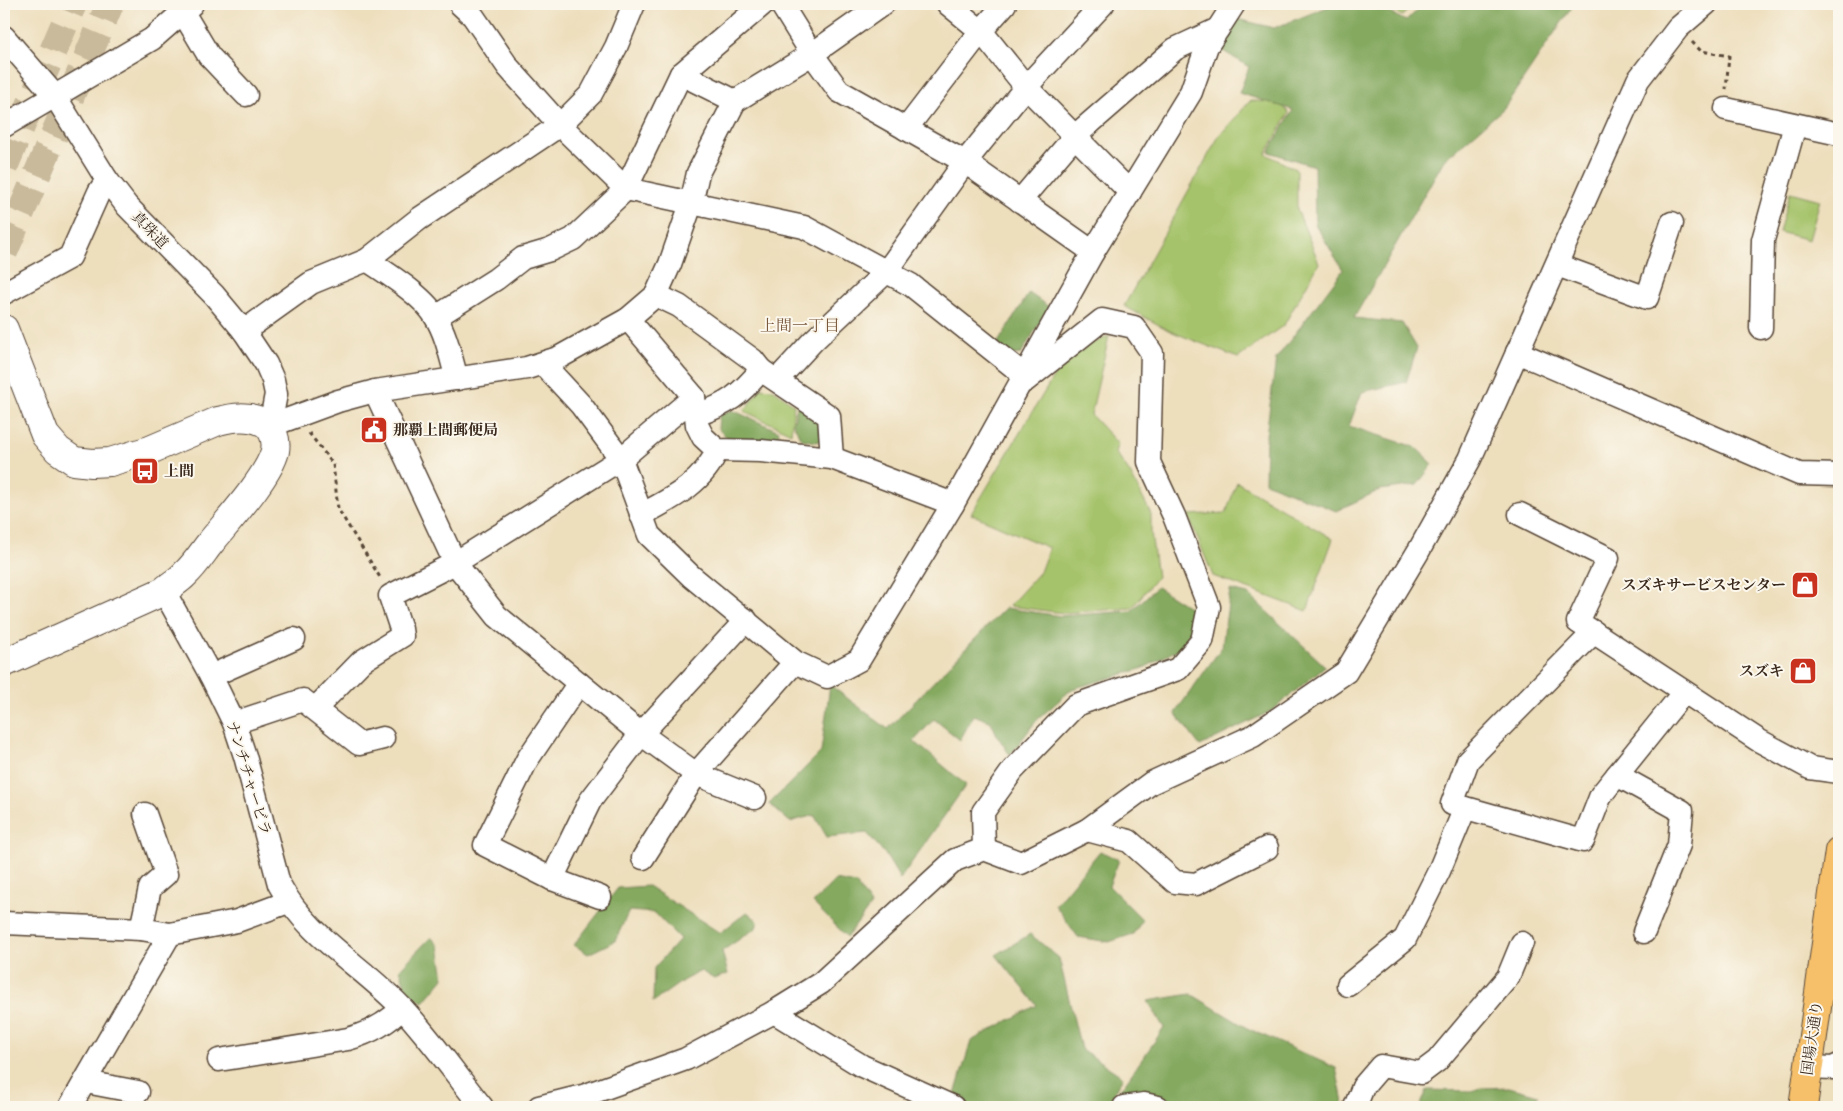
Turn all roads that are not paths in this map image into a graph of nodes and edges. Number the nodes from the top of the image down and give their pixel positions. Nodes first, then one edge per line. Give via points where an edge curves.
1 (460, 4) edge
2 (634, 4) edge
3 (763, 4) edge
4 (781, 4) edge
5 (883, 4) edge
6 (948, 4) edge
7 (1005, 4) edge
8 (1103, 4) edge
9 (1234, 4) edge
10 (1706, 4) edge
11 (184, 6) edge
12 (1218, 29) junction
13 (981, 31) junction
14 (4, 37) edge
15 (812, 54) junction
16 (681, 74) junction
17 (1026, 87) junction
18 (246, 95) dead end
19 (55, 96) junction
20 (735, 100) junction
21 (1726, 102) road end
22 (560, 125) junction
23 (1795, 125) junction
24 (4, 126) edge
25 (906, 129) junction
26 (1839, 134) edge
27 (1074, 136) junction
28 (965, 162) junction
29 (106, 180) junction
30 (626, 189) junction
31 (1130, 192) junction
32 (1020, 201) junction
33 (691, 204) junction
34 (1672, 223) dead end
35 (1093, 252) junction
36 (367, 260) junction
37 (1557, 266) junction
38 (887, 272) junction
39 (4, 293) edge
40 (656, 295) junction
41 (436, 317) junction
42 (628, 319) junction
43 (1761, 328) dead end
44 (4, 329) edge
45 (244, 331) junction
46 (1517, 352) junction
47 (543, 364) junction
48 (769, 375) junction
49 (457, 379) junction
50 (1020, 382) junction
51 (375, 391) junction
52 (695, 406) junction
53 (270, 426) junction
54 (717, 450) junction
55 (832, 458) junction
56 (621, 459) junction
57 (1839, 475) edge
58 (953, 504) junction
59 (641, 514) junction
60 (1520, 514) dead end
61 (455, 563) junction
62 (164, 591) junction
63 (746, 620) junction
64 (1594, 632) junction
65 (294, 639) dead end
66 (795, 662) junction
67 (4, 663) edge
68 (211, 676) junction
69 (579, 683) junction
70 (1684, 692) junction
71 (315, 709) junction
72 (234, 723) junction
73 (641, 734) junction
74 (383, 738) dead end
75 (1839, 772) edge
76 (696, 774) junction
77 (1617, 775) junction
78 (755, 798) dead end
79 (1465, 808) junction
80 (145, 814) dead end
81 (1087, 830) junction
82 (1268, 848) dead end
83 (984, 850) junction
84 (1839, 851) edge
85 (643, 858) dead end
86 (552, 879) junction
87 (600, 897) dead end
88 (288, 902) junction
89 (4, 922) edge
90 (141, 929) junction
91 (1644, 932) dead end
92 (170, 934) junction
93 (1522, 943) dead end
94 (1348, 985) dead end
95 (402, 1008) junction
96 (774, 1012) junction
97 (219, 1060) dead end
98 (1839, 1065) edge
99 (1808, 1067) junction
100 (86, 1082) junction
101 (138, 1092) dead end
102 (584, 1102) edge
103 (70, 1107) edge
104 (482, 1107) edge
105 (539, 1107) edge
106 (953, 1107) edge
107 (1124, 1107) edge
108 (1158, 1107) edge
109 (1355, 1107) edge
110 (1803, 1107) edge

1 - 22 street via 473,16 508,67
2 - 22 street via 591,94
3 - 16 street
4 - 15 street
5 - 15 street
6 - 13 street
7 - 13 street
8 - 17 street
9 - 12 street
10 - 37 street via 1678,28 1638,80
11 - 18 street via 209,56
11 - 19 street via 152,39
12 - 27 street via 1175,49
12 - 31 street via 1207,46 1191,92
13 - 17 street
13 - 25 street
14 - 19 street, 真珠道
15 - 20 street
15 - 25 street via 839,91
16 - 20 street
16 - 30 street
17 - 27 street
17 - 28 street
19 - 24 street
19 - 29 street, 真珠道
20 - 33 street via 698,173
21 - 23 street
22 - 30 street
22 - 36 street via 419,219
23 - 26 street
23 - 43 street via 1763,240
25 - 28 street
27 - 31 street
27 - 32 street
28 - 32 street
28 - 38 street
29 - 39 street via 70,257
29 - 45 street, 真珠道
30 - 33 street
30 - 41 street via 573,239 523,258
31 - 35 street
32 - 35 street
33 - 38 street via 804,227
33 - 40 street
34 - 37 street via 1647,298
35 - 50 street
36 - 41 street via 426,304
36 - 45 street via 311,284
37 - 46 street
38 - 48 street via 813,341
38 - 50 street via 911,285
40 - 42 street
40 - 48 street via 679,306
41 - 49 street
42 - 47 street
42 - 52 street
44 - 53 street via 45,435 74,461 110,462 150,450 229,418 241,417
45 - 53 street, 真珠道 via 273,380 276,394
46 - 57 street via 1799,474
46 - 81 street via 1470,459 1346,672 1253,736 1151,783
47 - 49 street
47 - 56 street via 582,405
48 - 52 street via 748,385 731,401 713,410
48 - 55 street via 829,416
49 - 51 street
50 - 58 street
50 - 83 street via 1102,320 1134,327 1152,353 1149,462 1209,607 1202,641 1178,669 1076,704 1013,770 983,812
51 - 53 street
51 - 61 street
52 - 54 street via 697,424 703,437
52 - 56 street
53 - 62 street via 275,451 267,469 185,574
54 - 55 street
54 - 59 street via 700,478 682,492
55 - 58 street
56 - 59 street
56 - 61 street
58 - 66 street via 859,660 827,677
59 - 63 street via 649,534 691,576
60 - 64 street via 1608,558 1578,622
61 - 69 street via 497,616
61 - 71 street via 390,596 402,636 362,661
62 - 67 street
62 - 68 street, ナンチチャービラ
63 - 66 street
63 - 73 street
64 - 70 street
64 - 79 street via 1468,760 1452,804
65 - 68 street
66 - 76 street
68 - 72 street, ナンチチャービラ
69 - 73 street
69 - 86 street via 527,760 485,845
70 - 75 street via 1758,740 1810,768
70 - 77 street
71 - 72 street via 303,700
71 - 74 street via 359,744
72 - 88 street, ナンチチャービラ via 279,884
73 - 76 street
73 - 86 street via 590,801
76 - 78 street
76 - 85 street
77 - 79 street via 1601,796 1583,841
77 - 91 street via 1682,812 1679,845
79 - 94 street via 1439,871 1405,939
80 - 90 street via 166,874 150,888
81 - 82 street via 1129,841 1175,882 1196,884
81 - 83 street via 1021,863
83 - 96 street via 955,860 821,983
84 - 99 highway, 国場大通り
86 - 87 street
88 - 92 street via 238,921
88 - 95 street, ナンチチャービラ
89 - 90 street
90 - 92 street
92 - 100 street
93 - 109 street via 1508,977 1437,1061 1420,1073 1381,1066 1362,1087
95 - 97 street via 393,1018 367,1034
95 - 104 street, ナンチチャービラ
96 - 102 street via 686,1059
96 - 106 street via 862,1066
98 - 99 street via 1832,1068
99 - 110 highway, 国場大通り
100 - 101 street
100 - 103 street
102 - 105 street
107 - 108 street via 1144,1104

